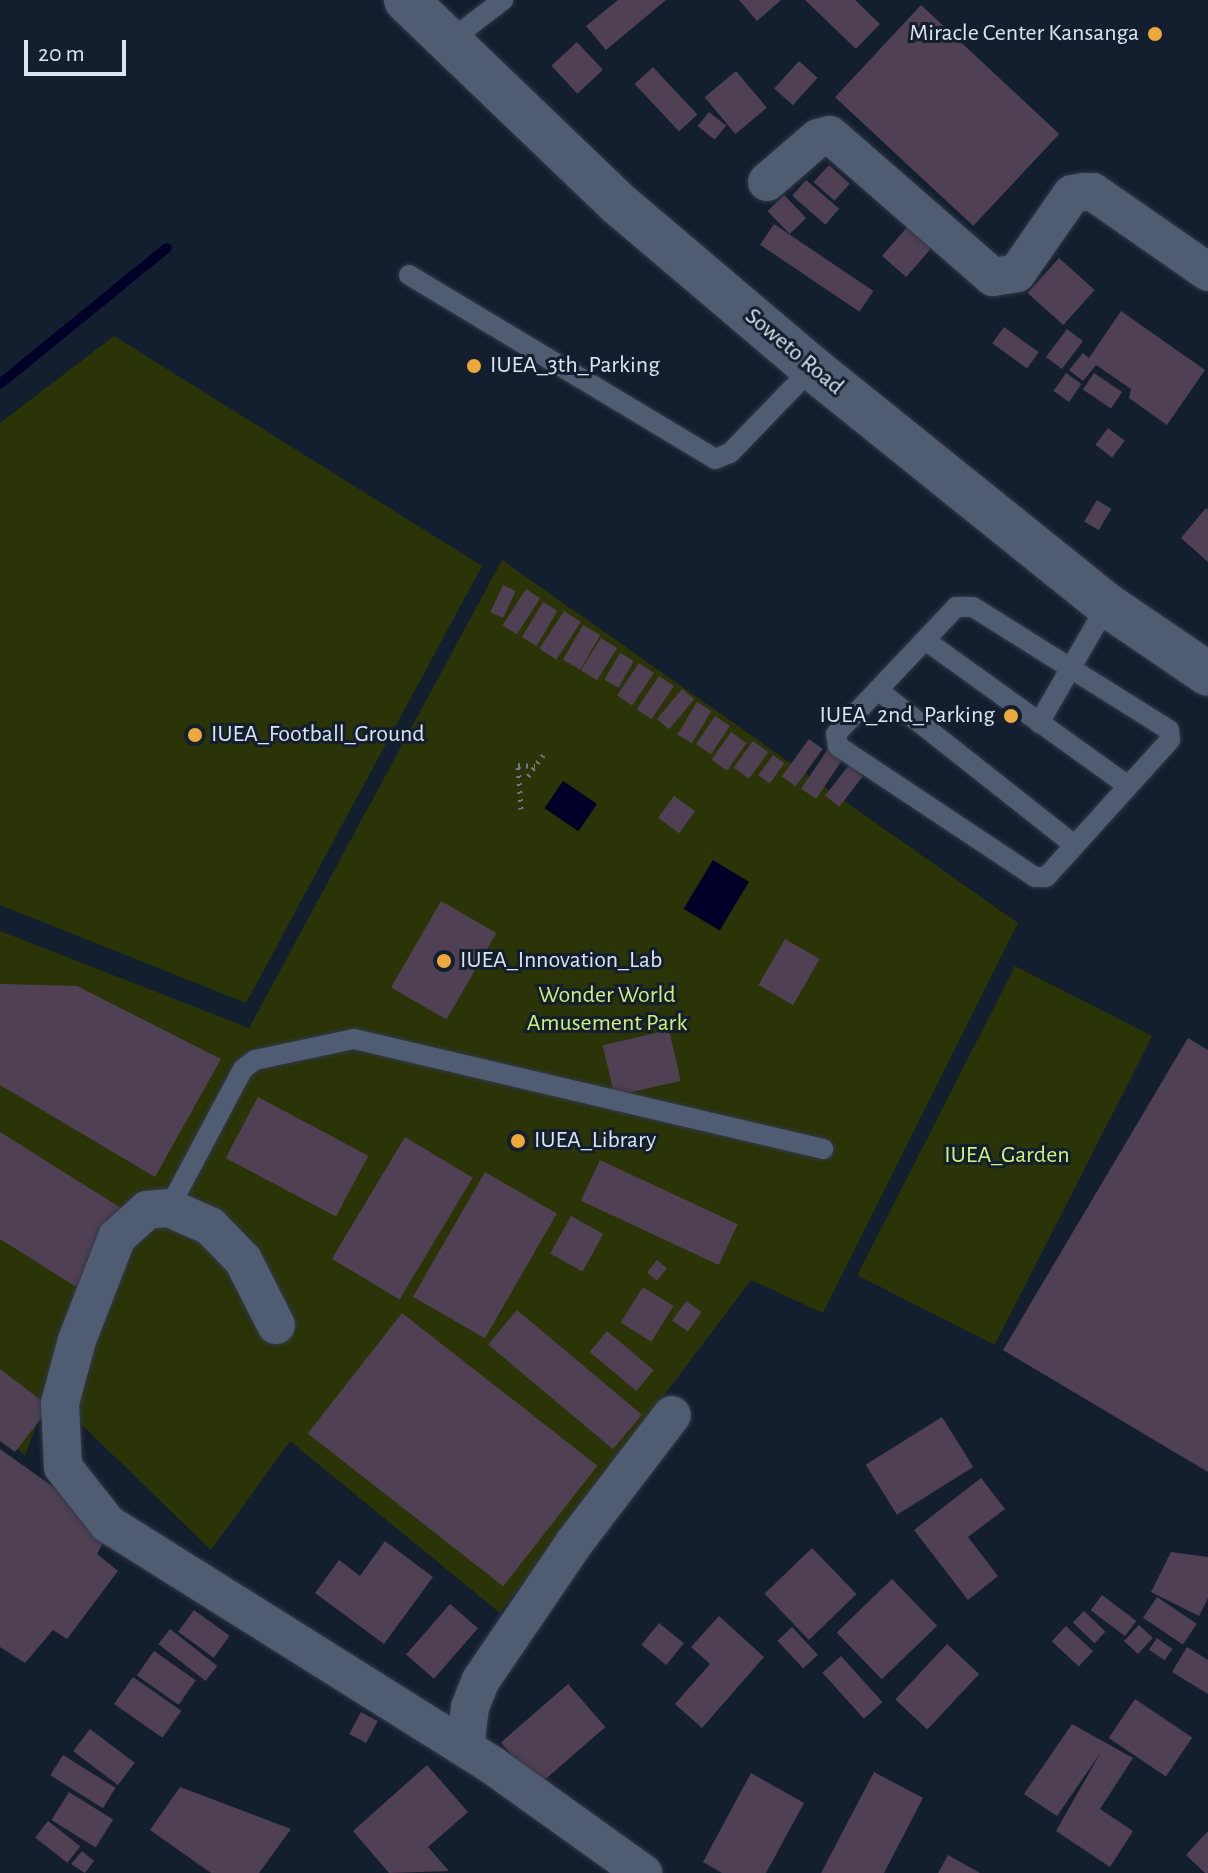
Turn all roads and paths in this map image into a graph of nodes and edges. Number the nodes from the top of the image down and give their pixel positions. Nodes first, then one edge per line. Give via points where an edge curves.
1 (406, 0) edge
2 (503, 0) edge
3 (451, 40) junction
4 (767, 182) dead end
5 (1208, 272) edge
6 (409, 275) dead end
7 (812, 368) junction
8 (1107, 605) junction
9 (925, 640) junction
10 (1069, 667) junction
11 (1208, 674) edge
12 (878, 690) junction
13 (1039, 723) junction
14 (543, 755) dead end
15 (535, 766) junction
16 (528, 776) dead end
17 (1128, 786) junction
18 (521, 809) dead end
19 (1074, 845) junction
20 (823, 1149) dead end
21 (169, 1208) junction
22 (276, 1325) dead end
23 (672, 1415) dead end
24 (465, 1748) junction
25 (643, 1873) edge

1 - 3 street, Soweto Road
2 - 3 lane
3 - 7 street, Soweto Road via 599,185
4 - 5 street via 818,138 830,135 993,277 1017,273 1072,194 1084,192 1093,192
6 - 7 lane via 715,459 730,453
7 - 8 street, Soweto Road
8 - 10 lane
8 - 11 street, Soweto Road
9 - 10 lane via 956,607 973,607
9 - 12 lane
9 - 13 lane
10 - 13 lane
10 - 17 lane via 1169,730 1170,740
12 - 19 lane
12 - 19 lane via 836,734 838,746 1035,877 1046,877
13 - 17 lane
14 - 15 path
15 - 16 path
15 - 18 path via 518,765
17 - 19 lane
20 - 21 lane via 354,1039 255,1060 243,1069
21 - 22 street via 210,1226 243,1260
21 - 24 street via 147,1210 117,1237 77,1340 60,1403 63,1467 108,1524
23 - 24 street via 574,1543 481,1680 470,1707
24 - 25 street

